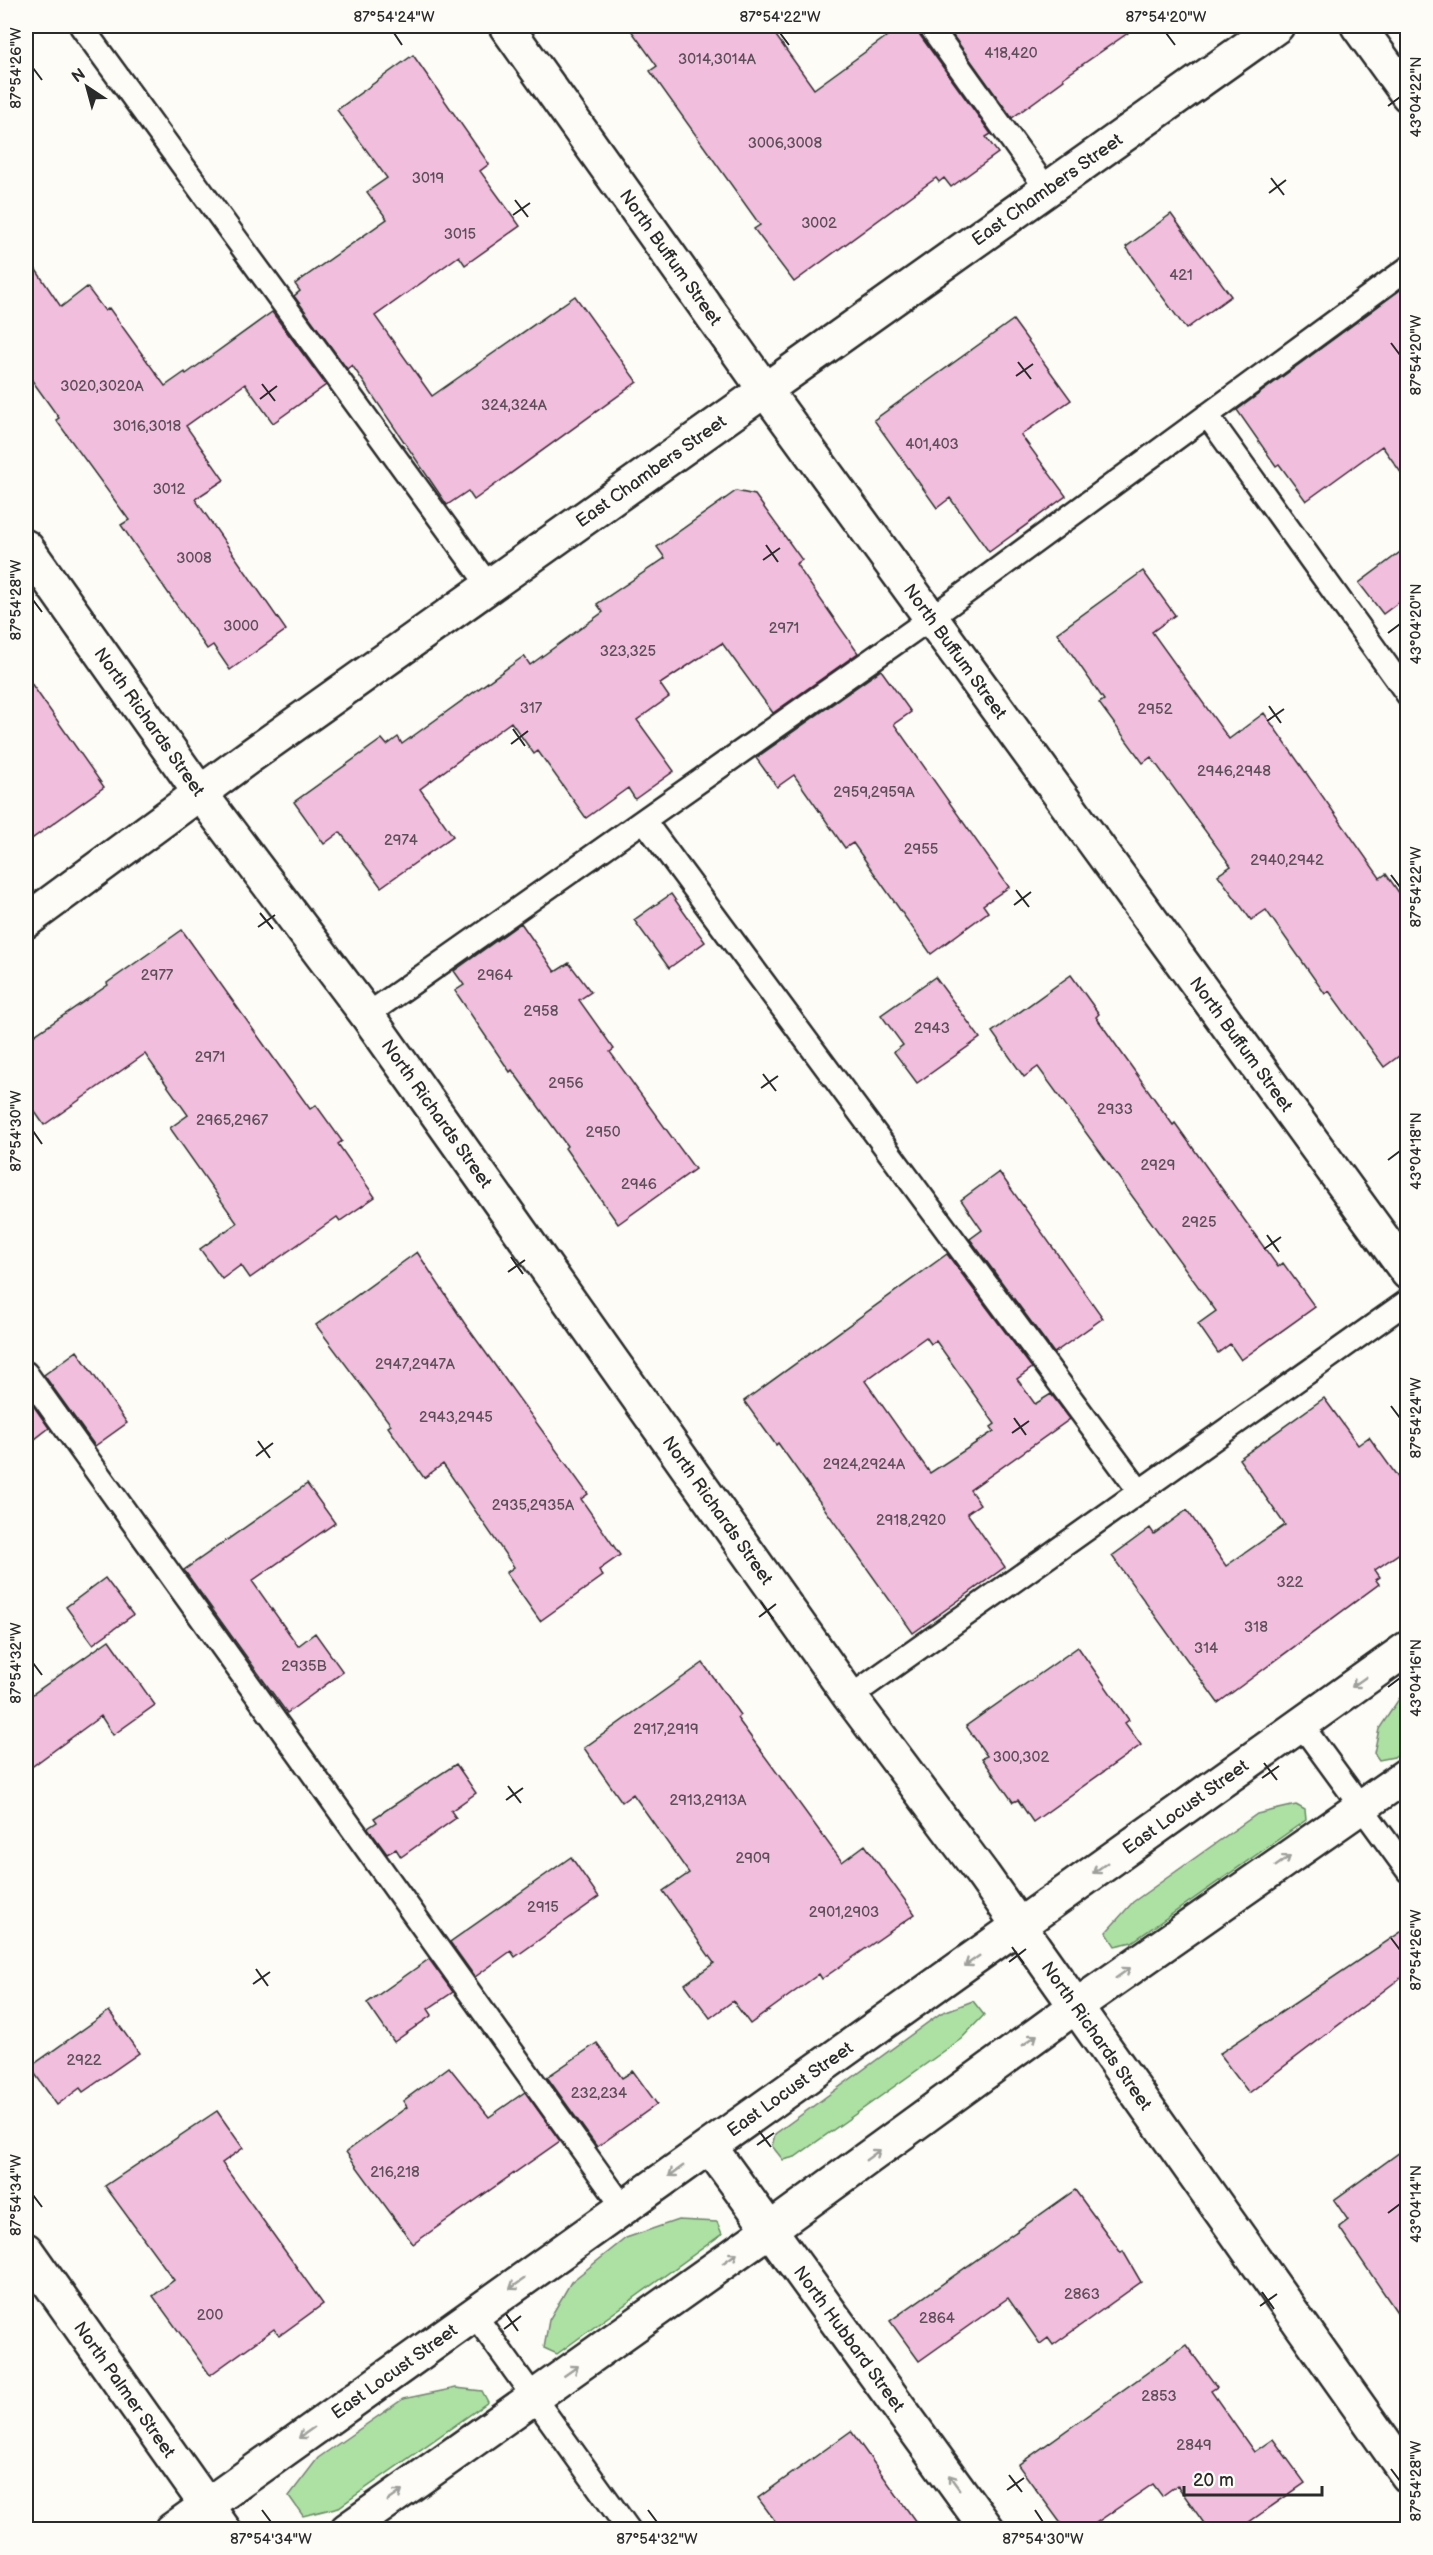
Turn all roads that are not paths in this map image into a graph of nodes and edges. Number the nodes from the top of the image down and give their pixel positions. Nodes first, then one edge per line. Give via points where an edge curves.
1 (81, 26) edge
2 (506, 26) edge
3 (930, 26) edge
4 (1277, 26) edge
5 (1358, 26) edge
6 (1407, 95) edge
7 (1046, 188) junction
8 (1407, 268) edge
9 (765, 390) junction
10 (1207, 415) junction
11 (26, 547) edge
12 (489, 586) junction
13 (931, 618) junction
14 (1407, 695) edge
15 (200, 793) junction
16 (645, 822) junction
17 (26, 921) edge
18 (367, 1015) junction
19 (1407, 1273) edge
20 (1407, 1301) edge
21 (26, 1373) edge
22 (1140, 1492) junction
23 (1407, 1648) edge
24 (850, 1697) junction
25 (1300, 1723) junction
26 (1407, 1774) edge
27 (1361, 1806) junction
28 (1407, 1871) edge
29 (1019, 1927) junction
30 (1076, 2006) junction
31 (710, 2147) junction
32 (624, 2208) junction
33 (769, 2230) junction
34 (26, 2250) edge
35 (474, 2314) junction
36 (532, 2398) junction
37 (1407, 2476) edge
38 (216, 2517) edge
39 (172, 2529) edge
40 (347, 2529) edge
41 (628, 2529) edge
42 (988, 2529) edge

1 - 12 lane
2 - 9 street, North Buffum Street
3 - 7 lane
4 - 7 street, East Chambers Street
5 - 6 street
7 - 9 street, East Chambers Street
8 - 10 lane
9 - 12 street, East Chambers Street
9 - 13 street, North Buffum Street
10 - 13 lane
10 - 14 lane
11 - 15 street, North Richards Street
12 - 15 street, East Chambers Street
13 - 16 lane
13 - 19 street, North Buffum Street
15 - 17 street, East Chambers Street
15 - 18 street, North Richards Street
16 - 18 lane
16 - 22 lane
18 - 24 street, North Richards Street
20 - 22 lane
21 - 32 lane
22 - 24 lane
23 -> 25 street, East Locust Street
24 - 29 street, North Richards Street
25 - 27 lane
25 -> 29 street, East Locust Street
26 - 27 street
27 - 28 lane
30 -> 27 street
29 - 30 street, North Richards Street
29 -> 31 street, East Locust Street
33 -> 30 street
30 - 37 street, North Richards Street
31 -> 32 street, East Locust Street
31 - 33 street, North Hubbard Street
32 -> 35 street, East Locust Street
36 -> 33 street
42 -> 33 street, North Hubbard Street
34 - 38 street, North Palmer Street
35 - 36 lane
35 -> 38 street, East Locust Street
40 -> 36 street
36 - 41 lane
38 - 39 street, East Locust Street

